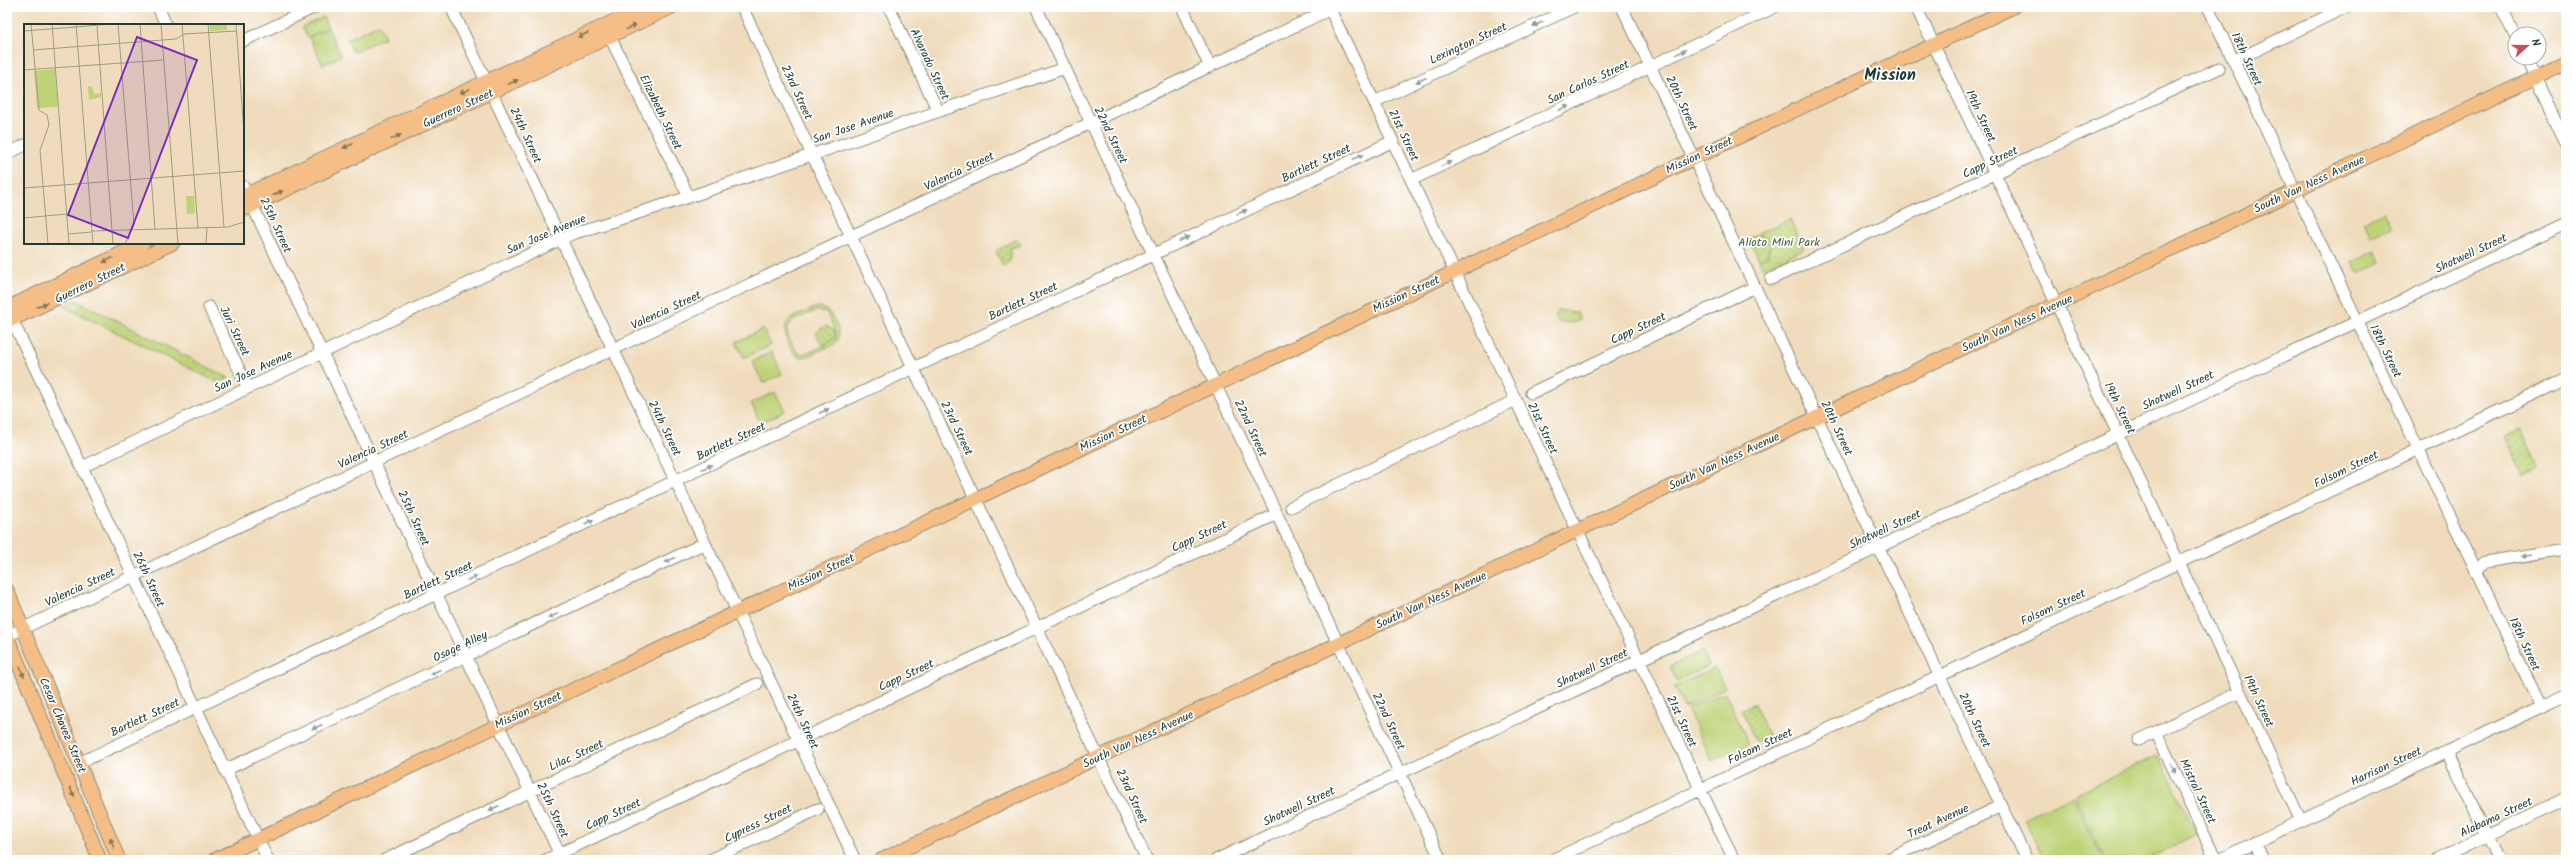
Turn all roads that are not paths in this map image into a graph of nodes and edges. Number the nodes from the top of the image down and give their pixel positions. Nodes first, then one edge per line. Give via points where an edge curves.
1 (158, 7) edge
2 (315, 7) edge
3 (451, 7) edge
4 (644, 7) edge
5 (672, 7) edge
6 (742, 7) edge
7 (889, 7) edge
8 (1036, 7) edge
9 (1182, 7) edge
10 (1574, 7) edge
11 (1622, 7) edge
12 (1775, 7) edge
13 (1916, 7) edge
14 (2013, 7) edge
15 (2208, 7) edge
16 (2346, 7) edge
17 (2501, 7) edge
18 (1332, 8) edge
19 (166, 24) edge
20 (2510, 26) edge
21 (610, 38) junction
22 (244, 41) edge
23 (1934, 44) junction
24 (2234, 61) junction
25 (2566, 63) edge
26 (2530, 66) edge
27 (1210, 67) junction
28 (1650, 67) junction
29 (1064, 68) junction
30 (2219, 68) dead end
31 (2535, 77) junction
32 (489, 86) junction
33 (1374, 102) junction
34 (938, 111) junction
35 (1091, 123) junction
36 (1393, 141) junction
37 (2566, 144) edge
38 (24, 146) edge
39 (7, 154) edge
40 (812, 154) junction
41 (1693, 158) junction
42 (1995, 174) junction
43 (1411, 180) junction
44 (2295, 191) junction
45 (689, 197) junction
46 (246, 198) edge
47 (2566, 223) edge
48 (851, 236) junction
49 (561, 239) junction
50 (141, 244) edge
51 (171, 244) edge
52 (1153, 254) junction
53 (1455, 271) junction
54 (1771, 279) dead end
55 (1755, 287) junction
56 (2056, 304) junction
57 (209, 307) dead end
58 (8, 315) edge
59 (2357, 321) junction
60 (613, 350) junction
61 (322, 353) junction
62 (914, 368) junction
63 (2566, 379) edge
64 (1216, 384) junction
65 (248, 388) junction
66 (1531, 393) dead end
67 (1516, 400) junction
68 (1817, 417) junction
69 (2118, 433) junction
70 (2418, 448) junction
71 (374, 463) junction
72 (82, 467) junction
73 (676, 481) junction
74 (976, 498) junction
75 (1291, 507) dead end
76 (1277, 514) junction
77 (1577, 531) junction
78 (705, 543) junction
79 (1878, 546) junction
80 (2566, 549) edge
81 (2179, 563) junction
82 (2476, 572) junction
83 (134, 576) junction
84 (7, 590) edge
85 (437, 595) junction
86 (737, 611) junction
87 (1038, 627) junction
88 (23, 628) junction
89 (7, 636) edge
90 (1339, 644) junction
91 (467, 658) junction
92 (1639, 660) junction
93 (1939, 675) junction
94 (757, 684) dead end
95 (2240, 692) junction
96 (2566, 695) edge
97 (2541, 707) junction
98 (196, 708) junction
99 (498, 724) junction
100 (2156, 732) junction
101 (798, 740) junction
102 (2140, 740) dead end
103 (2447, 751) junction
104 (1099, 757) junction
105 (79, 763) junction
106 (225, 770) junction
107 (1400, 773) junction
108 (1700, 789) junction
109 (530, 791) junction
110 (2566, 798) edge
111 (2001, 806) junction
112 (818, 809) dead end
113 (2301, 820) junction
114 (2487, 836) junction
115 (258, 839) junction
116 (2255, 842) junction
117 (561, 857) edge
118 (100, 860) edge
119 (119, 860) edge
120 (214, 860) edge
121 (268, 860) edge
122 (385, 860) edge
123 (546, 860) edge
124 (710, 860) edge
125 (855, 860) edge
126 (881, 860) edge
127 (1147, 860) edge
128 (1216, 860) edge
129 (1441, 860) edge
130 (1552, 860) edge
131 (1734, 860) edge
132 (1886, 860) edge
133 (2026, 860) edge
134 (2217, 860) edge
135 (2263, 860) edge
136 (2437, 860) edge
137 (2498, 860) edge

1 - 19 street
2 - 22 street
3 - 32 street, 24th Street
4 -> 32 main road, Guerrero Street
21 -> 5 main road, Guerrero Street
6 - 40 street, 23rd Street
7 - 34 street, Alvarado Street
8 - 29 street, 22nd Street
9 - 27 street
10 -> 33 street, Lexington Street
11 - 28 street, 20th Street
28 -> 12 street, San Carlos Street
13 - 23 street, 19th Street
14 - 23 main road, Mission Street
15 - 24 street, 18th Street
16 - 24 street
17 - 20 street
18 - 27 street, Valencia Street
18 - 33 street, 21st Street
32 -> 21 main road, Guerrero Street
21 - 45 street, Elizabeth Street
23 - 41 main road, Mission Street
23 - 42 street, 19th Street
24 - 44 street, 18th Street
25 - 31 main road, South Van Ness Avenue
26 - 31 street
27 - 35 street, Valencia Street
28 - 41 street, 20th Street
43 -> 28 street, San Carlos Street
29 - 34 street, San Jose Avenue
29 - 35 street, 22nd Street
30 - 42 street, Capp Street
31 - 37 street
31 - 44 main road, South Van Ness Avenue
32 - 46 main road, Guerrero Street
32 - 49 street, 24th Street
33 - 36 street, 21st Street
34 - 40 street, San Jose Avenue
35 - 48 street, Valencia Street
35 - 52 street, 22nd Street
36 - 43 street, 21st Street
52 -> 36 street, Bartlett Street
38 - 39 street
40 - 45 street, San Jose Avenue
40 - 48 street, 23rd Street
41 - 53 main road, Mission Street
41 - 55 street, 20th Street
42 - 54 street, Capp Street
42 - 56 street, 19th Street
43 - 53 street, 21st Street
44 - 56 main road, South Van Ness Avenue
44 - 59 street, 18th Street
45 - 49 street, San Jose Avenue
46 - 61 street, 25th Street
47 - 59 street, Shotwell Street
48 - 60 street, Valencia Street
48 - 62 street, 23rd Street
49 - 60 street, 24th Street
49 - 61 street, San Jose Avenue
50 -> 58 main road, Guerrero Street
58 -> 51 main road, Guerrero Street
52 - 62 street, Bartlett Street
52 - 64 street, 22nd Street
53 - 64 main road, Mission Street
53 - 67 street, 21st Street
55 - 66 street, Capp Street
55 - 68 street, 20th Street
56 - 68 main road, South Van Ness Avenue
56 - 69 street, 19th Street
57 - 65 street, Juri Street
58 - 72 street, 26th Street
59 - 69 street, Shotwell Street
59 - 70 street, 18th Street
60 - 71 street, Valencia Street
60 - 73 street, 24th Street
61 - 65 street, San Jose Avenue
61 - 71 street, 25th Street
73 -> 62 street, Bartlett Street
62 - 74 street, 23rd Street
63 - 70 street, Folsom Street
64 - 74 main road, Mission Street
64 - 76 street, 22nd Street
65 - 72 street, San Jose Avenue
67 - 75 street
67 - 77 street, 21st Street
68 - 77 main road, South Van Ness Avenue
68 - 79 street, 20th Street
69 - 79 street, Shotwell Street
69 - 81 street, 19th Street
70 - 81 street, Folsom Street
70 - 82 street, 18th Street
71 - 83 street, Valencia Street
71 - 85 street, 25th Street
72 - 83 street, 26th Street
73 - 78 street, 24th Street
85 -> 73 street, Bartlett Street
74 - 86 main road, Mission Street
74 - 87 street, 23rd Street
76 - 87 street, Capp Street
76 - 90 street, 22nd Street
77 - 90 main road, South Van Ness Avenue
77 - 92 street, 21st Street
78 - 86 street, 24th Street
78 -> 91 street, Osage Alley
79 - 92 street, Shotwell Street
79 - 93 street, 20th Street
80 -> 82 street via 2485,562
81 - 93 street, Folsom Street
81 - 95 street, 19th Street
82 - 97 street, 18th Street
83 - 88 street, Valencia Street
83 - 98 street, 26th Street
84 - 88 main road, Cesar Chavez Street
85 - 91 street, 25th Street
85 - 98 street, Bartlett Street
86 - 99 main road, Mission Street
86 - 101 street, 24th Street
87 - 101 street, Capp Street
87 - 104 street, 23rd Street
88 - 89 street, Valencia Street
88 - 105 main road, Cesar Chavez Street
89 -> 118 main road, Cesar Chavez Street
90 - 104 main road, South Van Ness Avenue
90 - 107 street, 22nd Street
91 - 99 street, 25th Street
91 -> 106 street, Osage Alley
92 - 107 street, Shotwell Street
92 - 108 street, 21st Street
93 - 108 street, Folsom Street
93 - 111 street, 20th Street
94 - 109 street, Lilac Street
95 - 100 street
95 - 113 street, 19th Street
96 - 97 street, Harrison Street
97 - 103 street, Harrison Street
98 - 105 street, Bartlett Street
98 - 106 street, 26th Street
99 - 109 street, 25th Street
99 - 115 main road, Mission Street
100 - 102 street
100 -> 134 street, Mistral Street
101 - 117 street, Capp Street
101 - 125 street, 24th Street
103 - 113 street, Harrison Street
103 - 114 street
104 - 126 main road, South Van Ness Avenue
104 - 127 street, 23rd Street
119 -> 105 main road, Cesar Chavez Street
106 - 115 street, 26th Street
107 - 128 street, Shotwell Street
107 - 129 street, 22nd Street
108 - 130 street, Folsom Street
108 - 131 street, 21st Street
109 - 117 street, 25th Street
109 -> 122 street, Lilac Street
110 - 114 street, Alabama Street
111 - 132 street, Treat Avenue
111 - 133 street, 20th Street
112 - 124 street, Cypress Street
113 - 116 street, Harrison Street
114 - 136 street, Alabama Street
114 - 137 street
115 - 120 main road, Mission Street
115 - 121 street, 26th Street
116 - 134 street, Harrison Street
116 - 135 street
117 - 123 street, Capp Street

